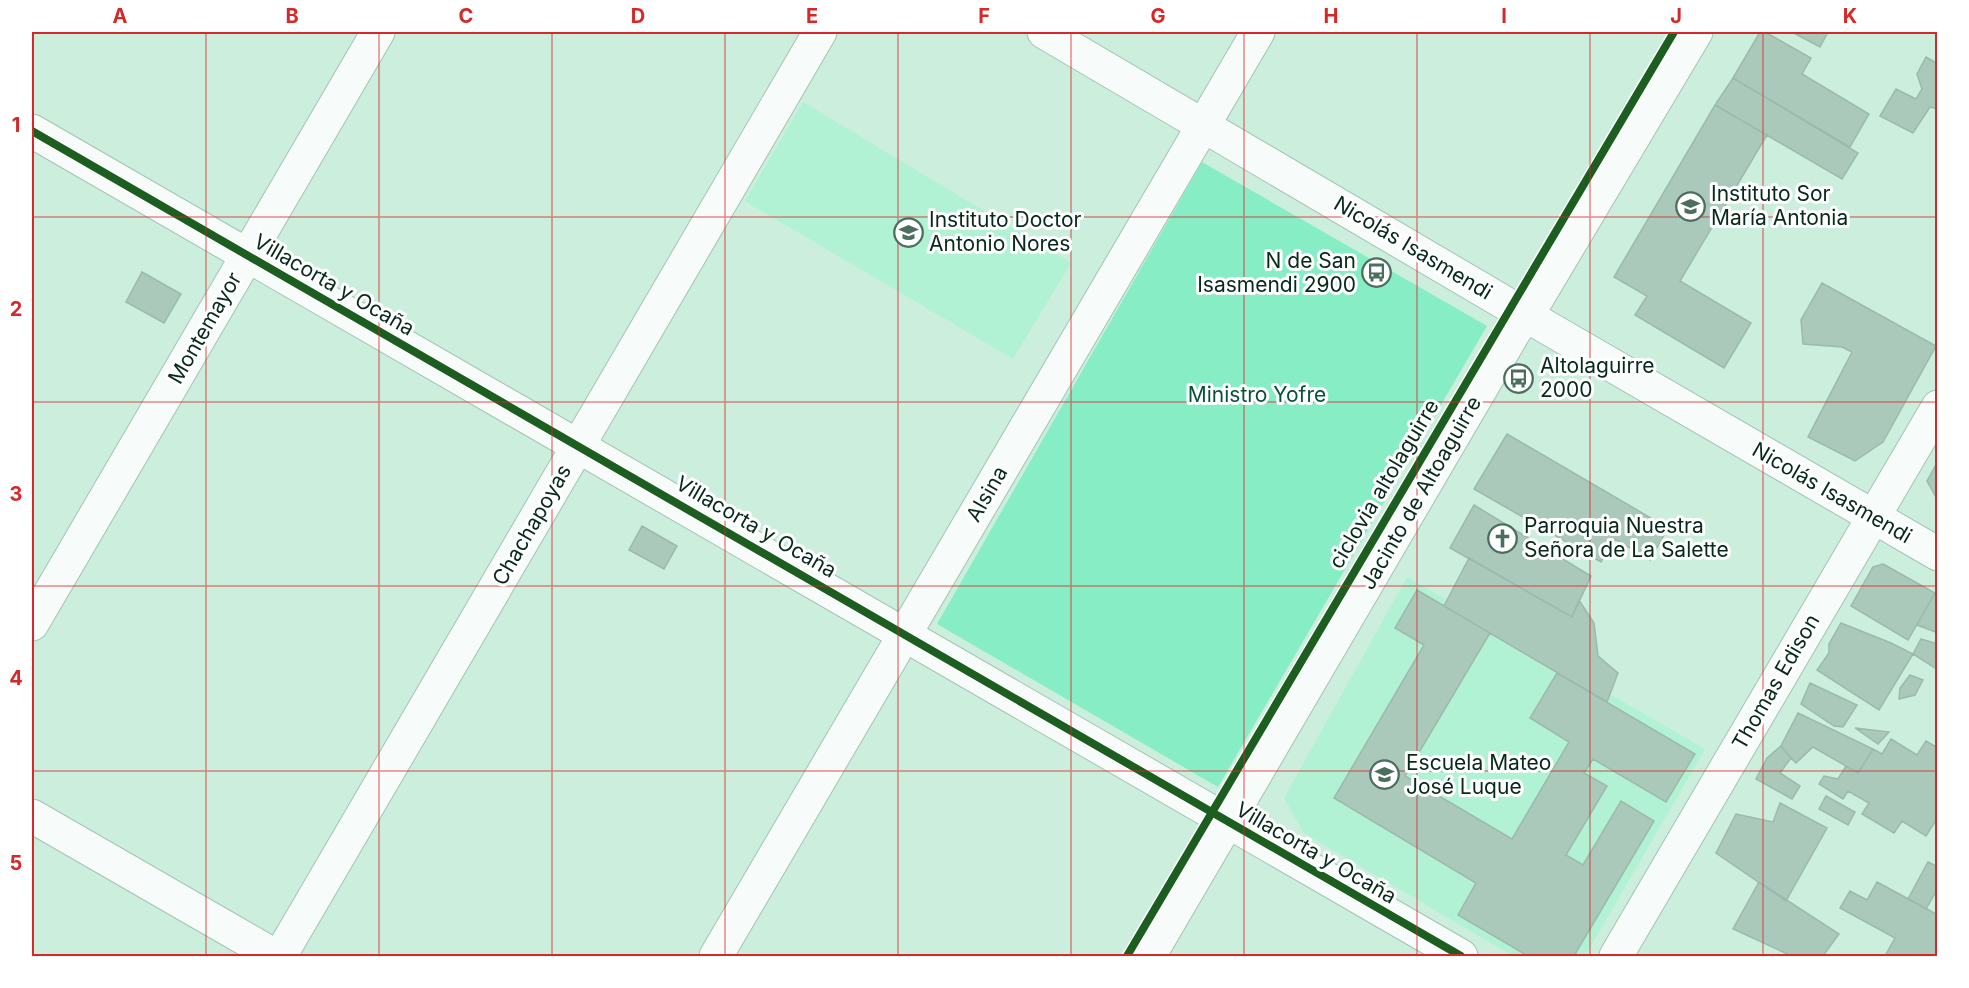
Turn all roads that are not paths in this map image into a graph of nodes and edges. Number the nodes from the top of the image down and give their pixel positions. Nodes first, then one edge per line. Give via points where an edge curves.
1 (378, 32) edge
2 (819, 32) edge
3 (1044, 32) edge
4 (1258, 32) edge
5 (1696, 32) edge
6 (1204, 125) junction
7 (32, 131) edge
8 (247, 256) junction
9 (1526, 315) junction
10 (1938, 407) edge
11 (578, 446) junction
12 (1873, 517) junction
13 (1938, 554) edge
14 (32, 624) edge
15 (905, 635) junction
16 (32, 816) edge
17 (1227, 823) junction
18 (275, 957) edge
19 (280, 957) edge
20 (716, 957) edge
21 (1149, 957) edge
22 (1461, 957) edge
23 (1616, 957) edge

1 - 8 street, Montemayor
2 - 11 street, Chachapoyas
3 - 6 street, Nicolás Isasmendi
4 - 6 street, Alsina
5 - 9 street, Jacinto de Altoaguirre
6 - 9 street, Nicolás Isasmendi
6 - 15 street, Alsina
7 - 8 street, Villacorta y Ocaña
8 - 11 street, Villacorta y Ocaña
8 - 14 street, Montemayor
9 - 12 street, Nicolás Isasmendi
9 - 17 street, Jacinto de Altoaguirre
10 - 12 street, Thomas Edison
11 - 15 street, Villacorta y Ocaña
11 - 19 street, Chachapoyas
12 - 13 street, Nicolás Isasmendi
12 - 23 street, Thomas Edison
15 - 17 street, Villacorta y Ocaña
15 - 20 street, Alsina
16 - 18 street
17 - 21 street, Jacinto de Altoaguirre
17 - 22 street, Villacorta y Ocaña

